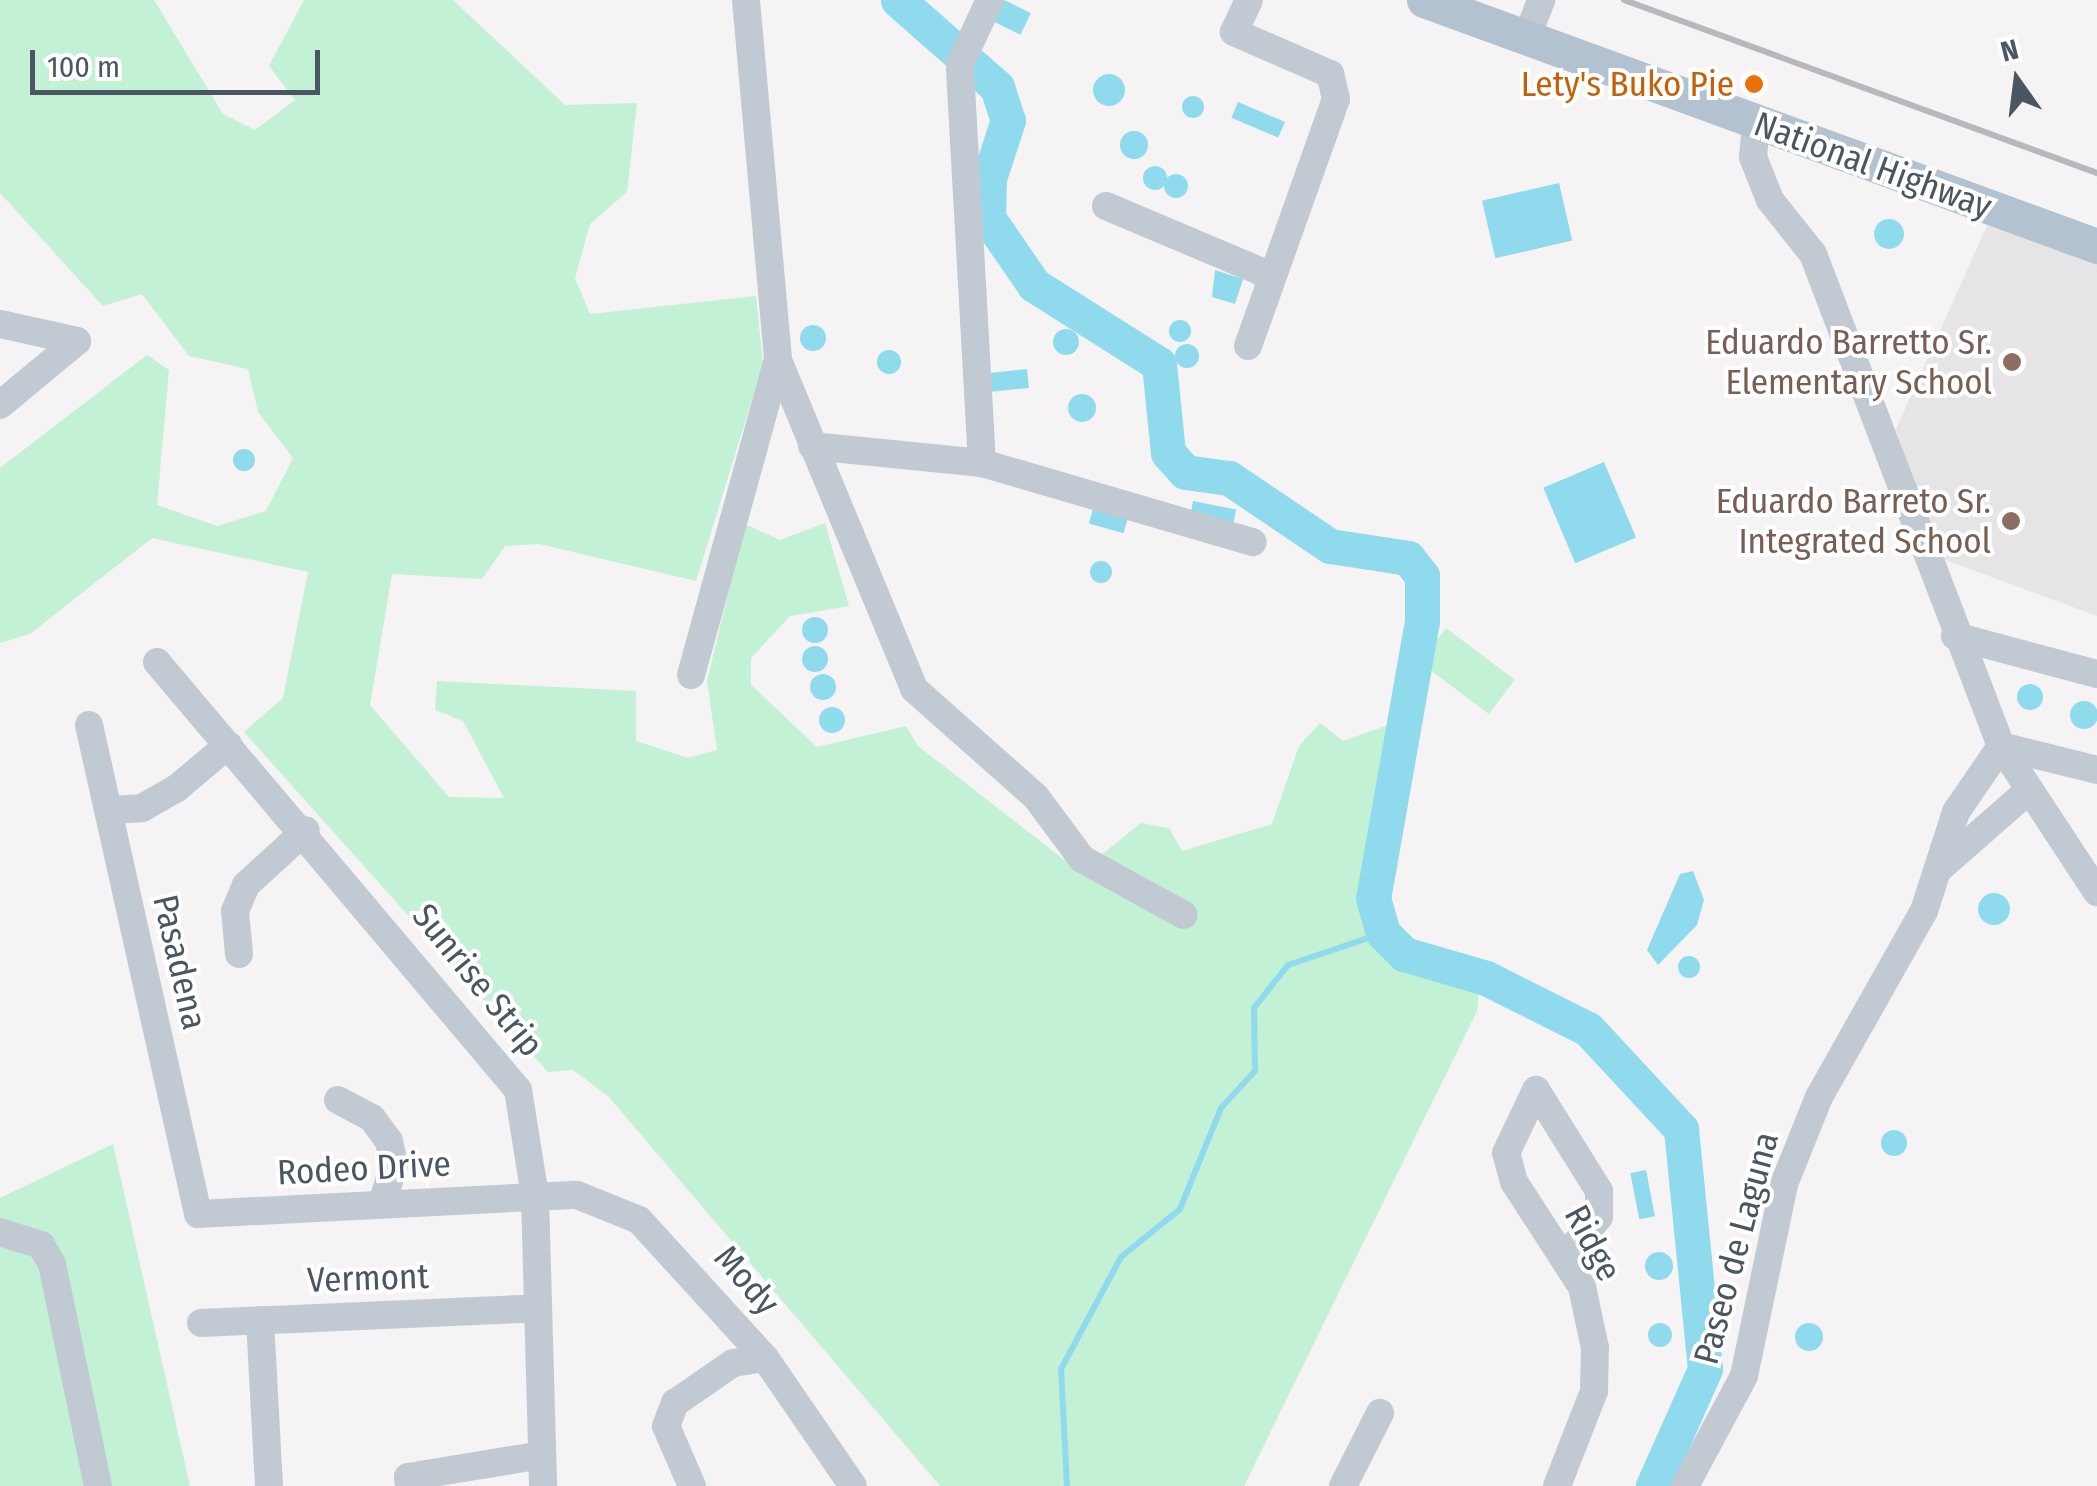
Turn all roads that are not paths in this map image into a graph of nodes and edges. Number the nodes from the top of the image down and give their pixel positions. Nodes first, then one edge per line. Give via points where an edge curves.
1 (746, 0) edge
2 (990, 0) edge
3 (1249, 0) edge
4 (1424, 0) edge
5 (1541, 0) edge
6 (1527, 37) junction
7 (1756, 123) junction
8 (1106, 206) dead end
9 (2097, 246) edge
10 (1272, 276) junction
11 (0, 324) edge
12 (1248, 346) dead end
13 (778, 360) junction
14 (0, 405) edge
15 (812, 446) junction
16 (982, 462) junction
17 (1254, 542) dead end
18 (1954, 636) junction
19 (156, 662) dead end
20 (2097, 674) edge
21 (691, 675) dead end
22 (89, 725) dead end
23 (228, 745) junction
24 (2001, 746) junction
25 (2097, 770) edge
26 (2030, 790) junction
27 (108, 810) junction
28 (306, 830) junction
29 (1939, 869) junction
30 (2097, 892) edge
31 (1184, 915) dead end
32 (239, 954) dead end
33 (338, 1100) dead end
34 (534, 1196) junction
35 (382, 1204) junction
36 (198, 1214) joint
37 (0, 1232) edge
38 (1565, 1256) junction
39 (538, 1308) junction
40 (260, 1320) junction
41 (201, 1322) dead end
42 (765, 1358) junction
43 (1380, 1413) dead end
44 (542, 1455) junction
45 (98, 1486) edge
46 (269, 1486) edge
47 (409, 1486) edge
48 (544, 1486) edge
49 (692, 1486) edge
50 (853, 1486) edge
51 (1344, 1486) edge
52 (1557, 1486) edge
53 (1685, 1486) edge

1 - 13 street
2 - 16 street via 963,56
3 - 10 street via 1234,32 1330,74 1336,98
4 - 6 main road, National Highway
5 - 6 street
6 - 7 main road, National Highway
7 - 9 main road, National Highway
7 - 18 street via 1753,157 1770,200 1812,254
8 - 10 street
10 - 12 street
11 - 14 street via 77,342
13 - 15 street
13 - 21 street
15 - 16 street
15 - 31 street via 914,690 1036,797 1082,859
16 - 17 street
18 - 20 street
18 - 24 street
19 - 23 street, Sunrise Strip
22 - 27 street, Pasadena
23 - 27 street via 142,808
23 - 28 street, Sunrise Strip
24 - 25 street
24 - 26 street
24 - 29 street, Paseo de Laguna via 1956,812
26 - 29 street, Paseo de Laguna
26 - 30 street
27 - 36 street, Pasadena
28 - 32 street via 246,885 235,911
28 - 34 street, Sunrise Strip via 499,1058 527,1124
29 - 53 street, Paseo de Laguna via 1899,962 1819,1097 1780,1202 1744,1376
33 - 35 street via 372,1118 389,1141 394,1165
34 - 35 street, Rodeo Drive
34 - 39 street, Sunrise Strip
34 - 42 street, Mody via 578,1195 639,1220
35 - 36 street, Rodeo Drive
37 - 45 street via 41,1245 52,1264
38 - 38 street, Ridge via 1514,1182 1506,1153 1536,1090 1599,1191 1599,1217
38 - 52 street, Ridge via 1582,1287 1594,1391
39 - 40 street, Vermont
39 - 44 street, Sunrise Strip
40 - 41 street, Vermont
40 - 46 street
42 - 49 street via 733,1363 675,1403 666,1426
42 - 50 street, Mody
43 - 51 street
44 - 47 street via 408,1477
44 - 48 street, Sunrise Strip

